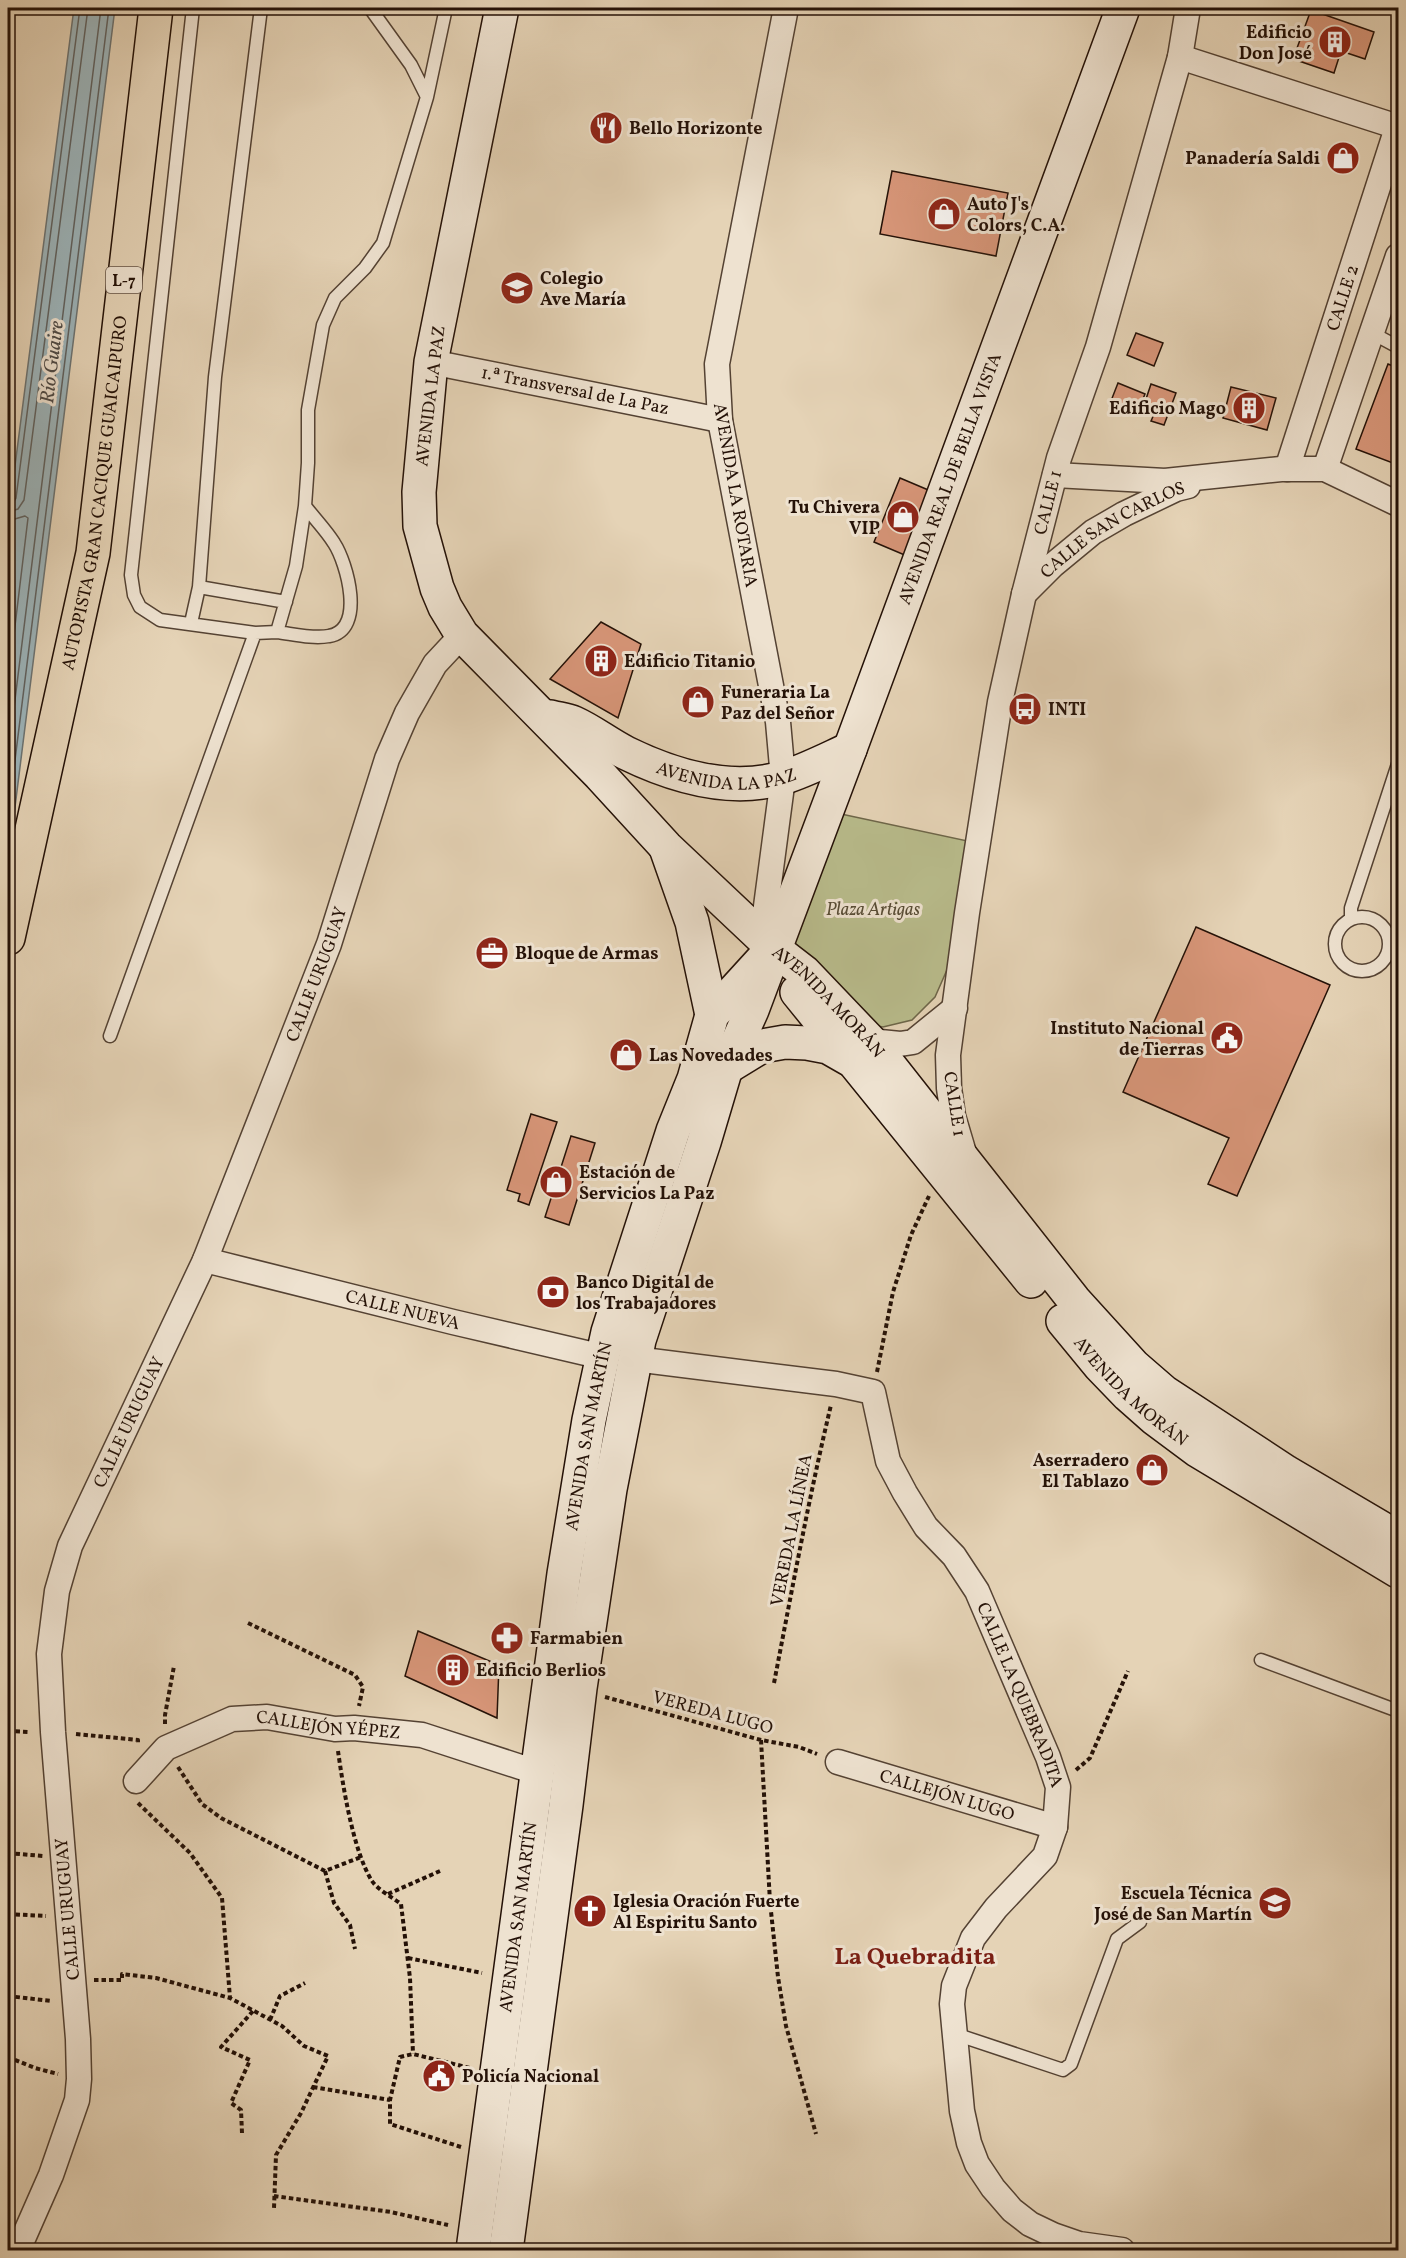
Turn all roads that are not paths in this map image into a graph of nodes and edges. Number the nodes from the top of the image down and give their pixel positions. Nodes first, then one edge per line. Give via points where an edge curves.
1 (156, 8) edge
2 (193, 8) edge
3 (261, 8) edge
4 (370, 8) edge
5 (446, 8) edge
6 (502, 8) edge
7 (786, 8) edge
8 (1123, 8) edge
9 (1188, 8) edge
10 (1180, 57) junction
11 (427, 97) junction
12 (1398, 126) edge
13 (1398, 256) edge
14 (1372, 333) junction
15 (1398, 347) edge
16 (431, 362) junction
17 (720, 420) junction
18 (1284, 469) junction
19 (1325, 469) junction
20 (1055, 476) junction
21 (1398, 504) edge
22 (305, 506) junction
23 (199, 587) junction
24 (1024, 594) junction
25 (286, 602) junction
26 (191, 623) junction
27 (277, 632) junction
28 (255, 633) junction
29 (462, 635) junction
30 (540, 714) junction
31 (850, 749) junction
32 (1398, 764) edge
33 (783, 778) junction
34 (666, 847) junction
35 (1351, 919) junction
36 (8, 938) edge
37 (773, 948) junction
38 (955, 1008) junction
39 (711, 1015) junction
40 (110, 1036) dead end
41 (860, 1050) junction
42 (726, 1068) junction
43 (954, 1167) junction
44 (205, 1260) junction
45 (603, 1357) junction
46 (635, 1359) junction
47 (1398, 1538) edge
48 (1398, 1571) edge
49 (1261, 1660) dead end
50 (1398, 1711) edge
51 (838, 1761) road end
52 (536, 1773) junction
53 (136, 1781) road end
54 (1055, 1827) junction
55 (1140, 1922) dead end
56 (955, 2034) junction
57 (474, 2240) edge
58 (18, 2250) edge
59 (506, 2250) edge
60 (1122, 2250) edge

1 - 36 highway, AUTOPISTA GRAN CACIQUE GUAICAIPURO / L-7 via 93,553
2 - 26 lane via 131,575 140,607 160,620
3 - 23 lane via 215,377
4 - 11 lane via 411,65
5 - 11 lane
6 - 16 main road, AVENIDA LA PAZ
7 - 17 street, AVENIDA LA ROTARIA via 717,364
8 - 31 main road, AVENIDA REAL DE BELLA VISTA
9 - 10 street, CALLE 1
10 - 12 street
10 - 20 street, CALLE 1 via 1098,347
11 - 22 lane via 383,243 365,268 334,298 323,325 308,410
12 - 18 street, CALLE 2
13 - 14 street
14 - 15 lane
14 - 19 street
16 - 17 street, 1.ª Transversal de La Paz
16 - 29 main road, AVENIDA LA PAZ via 419,492 420,526 437,588
17 - 33 street, AVENIDA LA ROTARIA via 778,722
18 - 19 street, CALLE SAN CARLOS
18 - 20 street, CALLE SAN CARLOS via 1165,482
18 - 24 street, CALLE SAN CARLOS via 1176,489 1124,514 1093,532
19 - 21 street, CALLE SAN CARLOS
20 - 24 street, CALLE 1
22 - 25 lane
22 - 27 lane via 334,543 348,576 351,610 342,630 331,636
23 - 25 lane
23 - 26 lane
24 - 38 street, CALLE 1 via 1000,702
25 - 27 lane
26 - 28 lane
27 - 28 lane
28 - 40 lane
29 - 30 main road, AVENIDA LA PAZ
29 - 44 street, CALLE URUGUAY via 435,664 387,759 329,944
30 - 33 main road, AVENIDA LA PAZ via 573,723 643,762 680,775 726,784
30 - 34 main road, AVENIDA LA PAZ
31 - 33 main road, AVENIDA LA PAZ
31 - 37 main road, AVENIDA REAL DE BELLA VISTA
32 - 35 lane via 1351,908
33 - 37 street, AVENIDA LA ROTARIA via 765,914
34 - 37 main road, AVENIDA LA PAZ
34 - 39 main road via 692,922
35 - 35 lane via 1337,931 1335,951 1353,970 1374,968 1381,963 1389,945 1384,928 1363,916
37 - 39 main road, AVENIDA SAN MARTÍN
37 - 41 main road, AVENIDA MORÁN via 799,996
37 - 42 main road, AVENIDA SAN MARTÍN via 752,1010
38 - 41 street via 913,1042
38 - 43 street, CALLE 1 via 948,1055
39 - 45 main road, AVENIDA SAN MARTÍN via 694,1079 673,1131
41 - 42 main road via 785,1042 762,1046
41 - 43 main road, AVENIDA MORÁN
42 - 46 main road, AVENIDA SAN MARTÍN
43 - 47 main road, AVENIDA MORÁN via 1134,1366 1164,1392 1286,1472
43 - 48 main road, AVENIDA MORÁN via 1100,1366 1154,1418 1215,1462
44 - 45 street, CALLE NUEVA
44 - 58 street, CALLE URUGUAY via 70,1546 57,1591 49,1654 79,2079 77,2100 51,2175
45 - 52 main road, AVENIDA SAN MARTÍN via 576,1495
46 - 54 street, CALLE LA QUEBRADITA via 873,1392 888,1461 926,1527 954,1556 978,1591 1048,1758 1058,1787
46 - 59 main road, AVENIDA SAN MARTÍN via 610,1489 580,1693
49 - 50 lane
51 - 54 street, CALLEJÓN LUGO
52 - 53 street, CALLEJÓN YÉPEZ via 422,1735 267,1717 232,1719 166,1748
52 - 57 main road, AVENIDA SAN MARTÍN
54 - 56 street, CALLE LA QUEBRADITA via 1045,1856 973,1938 954,1986
55 - 56 lane via 1117,1939 1067,2068 1063,2070
56 - 60 street, CALLE LA QUEBRADITA via 969,2143 993,2188 1012,2210 1037,2228 1079,2244

